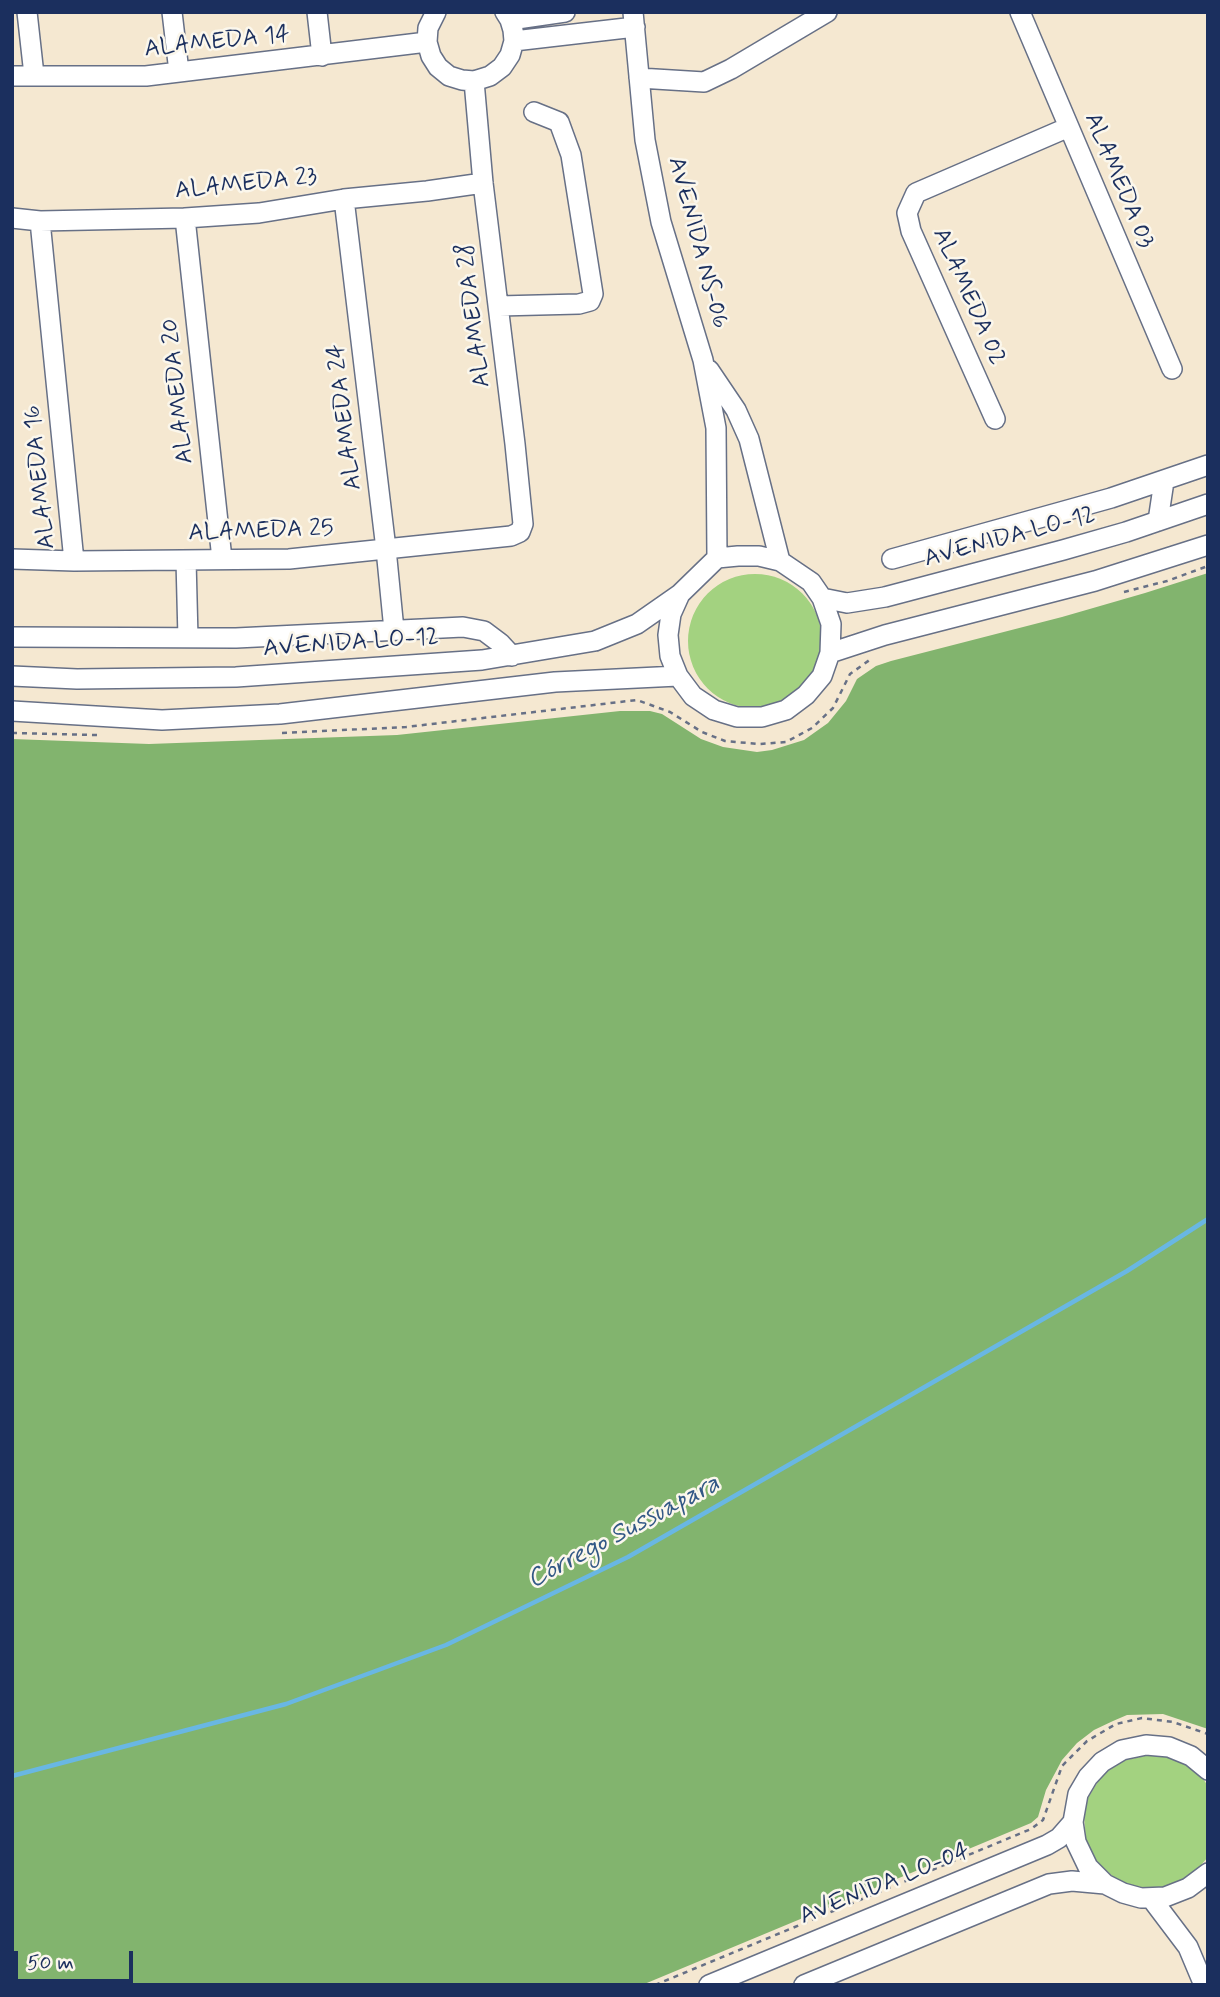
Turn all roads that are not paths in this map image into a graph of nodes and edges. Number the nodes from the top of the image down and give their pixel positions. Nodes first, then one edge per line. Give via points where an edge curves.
1 (27, 12) edge
2 (172, 12) edge
3 (317, 12) edge
4 (436, 12) edge
5 (565, 12) edge
6 (827, 12) edge
7 (1020, 12) edge
8 (508, 16) edge
9 (634, 20) edge
10 (514, 41) junction
11 (427, 42) junction
12 (322, 56) junction
13 (179, 72) junction
14 (34, 75) junction
15 (12, 76) edge
16 (639, 78) junction
17 (474, 81) junction
18 (534, 112) dead end
19 (1069, 127) junction
20 (484, 183) junction
21 (344, 198) junction
22 (12, 218) edge
23 (186, 218) junction
24 (40, 221) junction
25 (499, 306) junction
26 (703, 360) junction
27 (1172, 369) dead end
28 (995, 419) dead end
29 (1208, 466) edge
30 (1188, 472) junction
31 (1164, 481) junction
32 (1208, 503) edge
33 (1158, 521) junction
34 (511, 536) joint
35 (1208, 545) edge
36 (387, 549) junction
37 (717, 558) junction
38 (12, 559) edge
39 (222, 559) junction
40 (892, 559) dead end
41 (186, 560) junction
42 (74, 561) junction
43 (780, 561) junction
44 (680, 594) junction
45 (822, 597) junction
46 (394, 630) junction
47 (12, 637) edge
48 (188, 638) junction
49 (830, 653) junction
50 (512, 656) junction
51 (12, 676) edge
52 (678, 676) junction
53 (12, 711) edge
54 (1205, 1765) edge
55 (1073, 1822) junction
56 (1208, 1874) edge
57 (1105, 1884) junction
58 (1151, 1898) junction
59 (709, 1985) edge
60 (804, 1985) edge
61 (1203, 1985) edge

1 - 14 street
2 - 13 street
3 - 12 street
4 - 11 street
5 - 8 street
6 - 16 street via 704,82
7 - 19 street, ALAMEDA 03
8 - 10 street
9 - 10 street
9 - 16 street, AVENIDA NS-06
10 - 17 street via 502,67
11 - 12 street, ALAMEDA 14
11 - 17 street via 438,67 449,76
12 - 13 street, ALAMEDA 14
13 - 14 street, ALAMEDA 14
14 - 15 street, ALAMEDA 14
16 - 26 street, AVENIDA NS-06 via 661,222
17 - 20 street, ALAMEDA 28
18 - 25 street via 558,122 571,155 593,294 590,301 579,304
19 - 27 street, ALAMEDA 03
19 - 28 street, ALAMEDA 02 via 916,193 907,213
20 - 21 street, ALAMEDA 23
20 - 25 street, ALAMEDA 28
21 - 23 street, ALAMEDA 23 via 259,214
21 - 36 street, ALAMEDA 24
22 - 24 street, ALAMEDA 23
23 - 24 street, ALAMEDA 23
23 - 39 street, ALAMEDA 20
24 - 42 street, ALAMEDA 16
25 - 34 street, ALAMEDA 28 via 523,524 520,532
26 - 37 street, AVENIDA NS-06 via 716,428
26 - 43 street, AVENIDA NS-06 via 749,439
29 - 30 street
30 - 31 street
30 - 32 street
31 - 33 street
31 - 40 street
32 - 33 street, AVENIDA LO-12
33 - 45 street, AVENIDA LO-12 via 885,597 847,603
34 - 36 street, ALAMEDA 25
35 - 49 street via 1095,581
36 - 39 street, ALAMEDA 25 via 289,559
36 - 46 street, ALAMEDA 24
37 - 43 street via 759,556
37 - 44 street
38 - 42 street, ALAMEDA 25
39 - 41 street, ALAMEDA 25
41 - 42 street, ALAMEDA 25
41 - 48 street
43 - 45 street via 811,582
44 - 50 street, AVENIDA LO-12 via 637,624 595,641
44 - 52 street via 668,635
45 - 49 street via 831,624
46 - 48 street
46 - 50 street via 463,627 484,631
47 - 48 street
49 - 52 street via 822,676 806,695 786,710 762,717 737,718 713,710 693,696
50 - 51 street, AVENIDA LO-12 via 236,677
52 - 53 street via 555,682 280,714 162,720
54 - 55 street via 1164,1746 1119,1751 1083,1783
55 - 57 street via 1082,1857
55 - 59 street, AVENIDA LO-04 via 1047,1845
56 - 58 street via 1180,1893
57 - 58 street via 1127,1895
57 - 60 street via 1049,1884
58 - 61 street via 1188,1947

